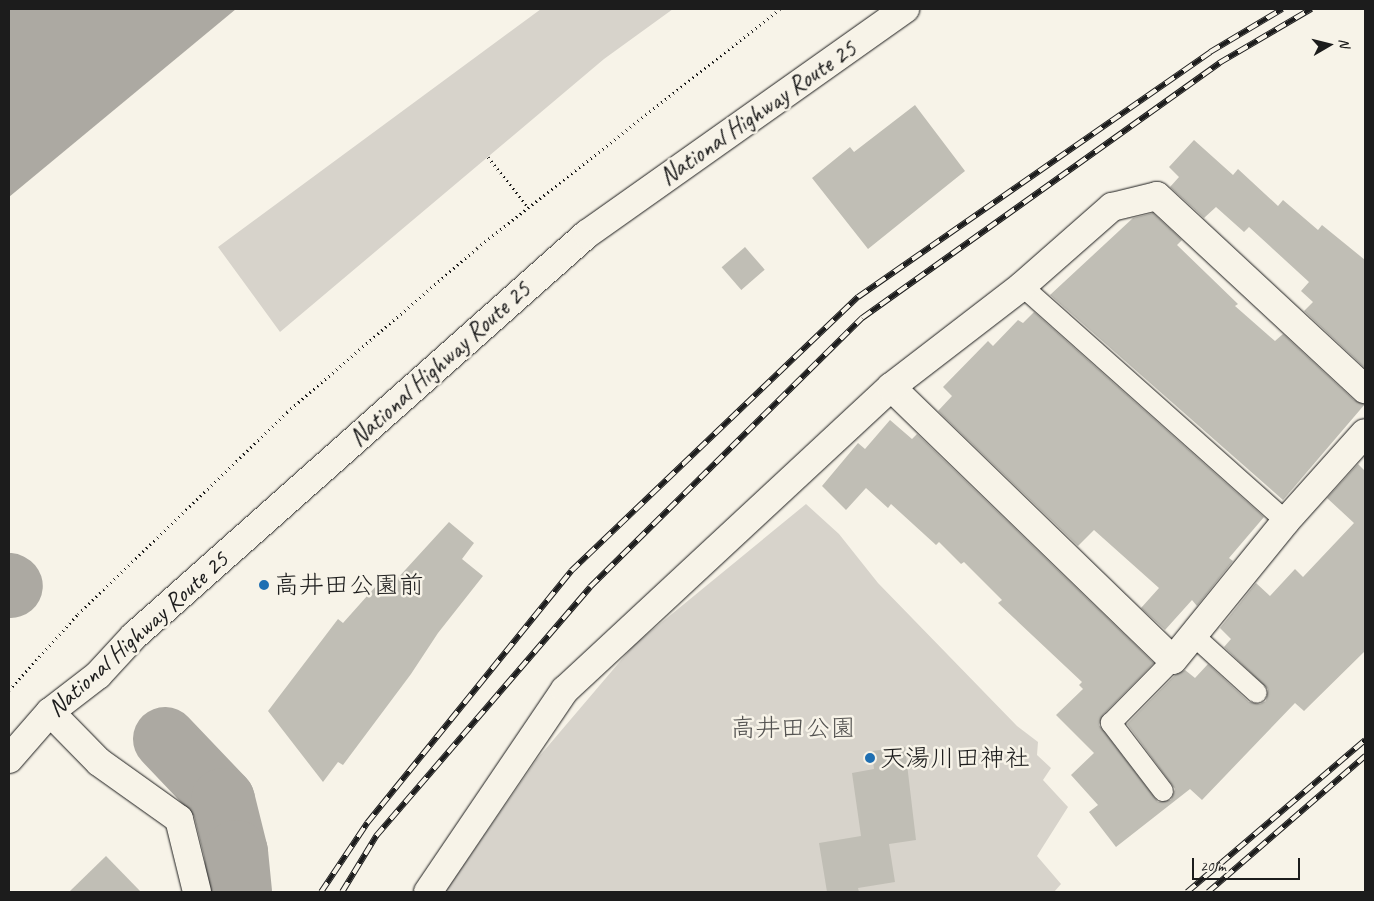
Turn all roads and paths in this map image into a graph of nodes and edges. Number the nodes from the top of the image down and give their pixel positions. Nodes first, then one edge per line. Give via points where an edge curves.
1 (780, 9) edge
2 (905, 9) edge
3 (488, 157) dead end
4 (528, 207) junction
5 (1022, 286) junction
6 (891, 387) junction
7 (1365, 389) edge
8 (1365, 434) edge
9 (1286, 521) junction
10 (1193, 635) junction
11 (1173, 660) junction
12 (9, 690) edge
13 (1257, 693) dead end
14 (50, 712) junction
15 (9, 759) edge
16 (1163, 791) dead end
17 (197, 892) edge
18 (428, 892) edge

1 - 4 path
2 - 14 main road, National Highway Route 25 via 587,234 134,636 98,675
3 - 4 path
4 - 12 path via 287,412 78,614
5 - 6 main road
5 - 7 main road via 1112,207 1157,196
5 - 9 lane
6 - 11 main road
6 - 18 main road via 565,690
8 - 9 main road
9 - 10 main road
10 - 11 main road
10 - 13 lane
11 - 16 lane via 1111,723
14 - 15 main road, National Highway Route 25
14 - 17 main road via 99,762 178,819

